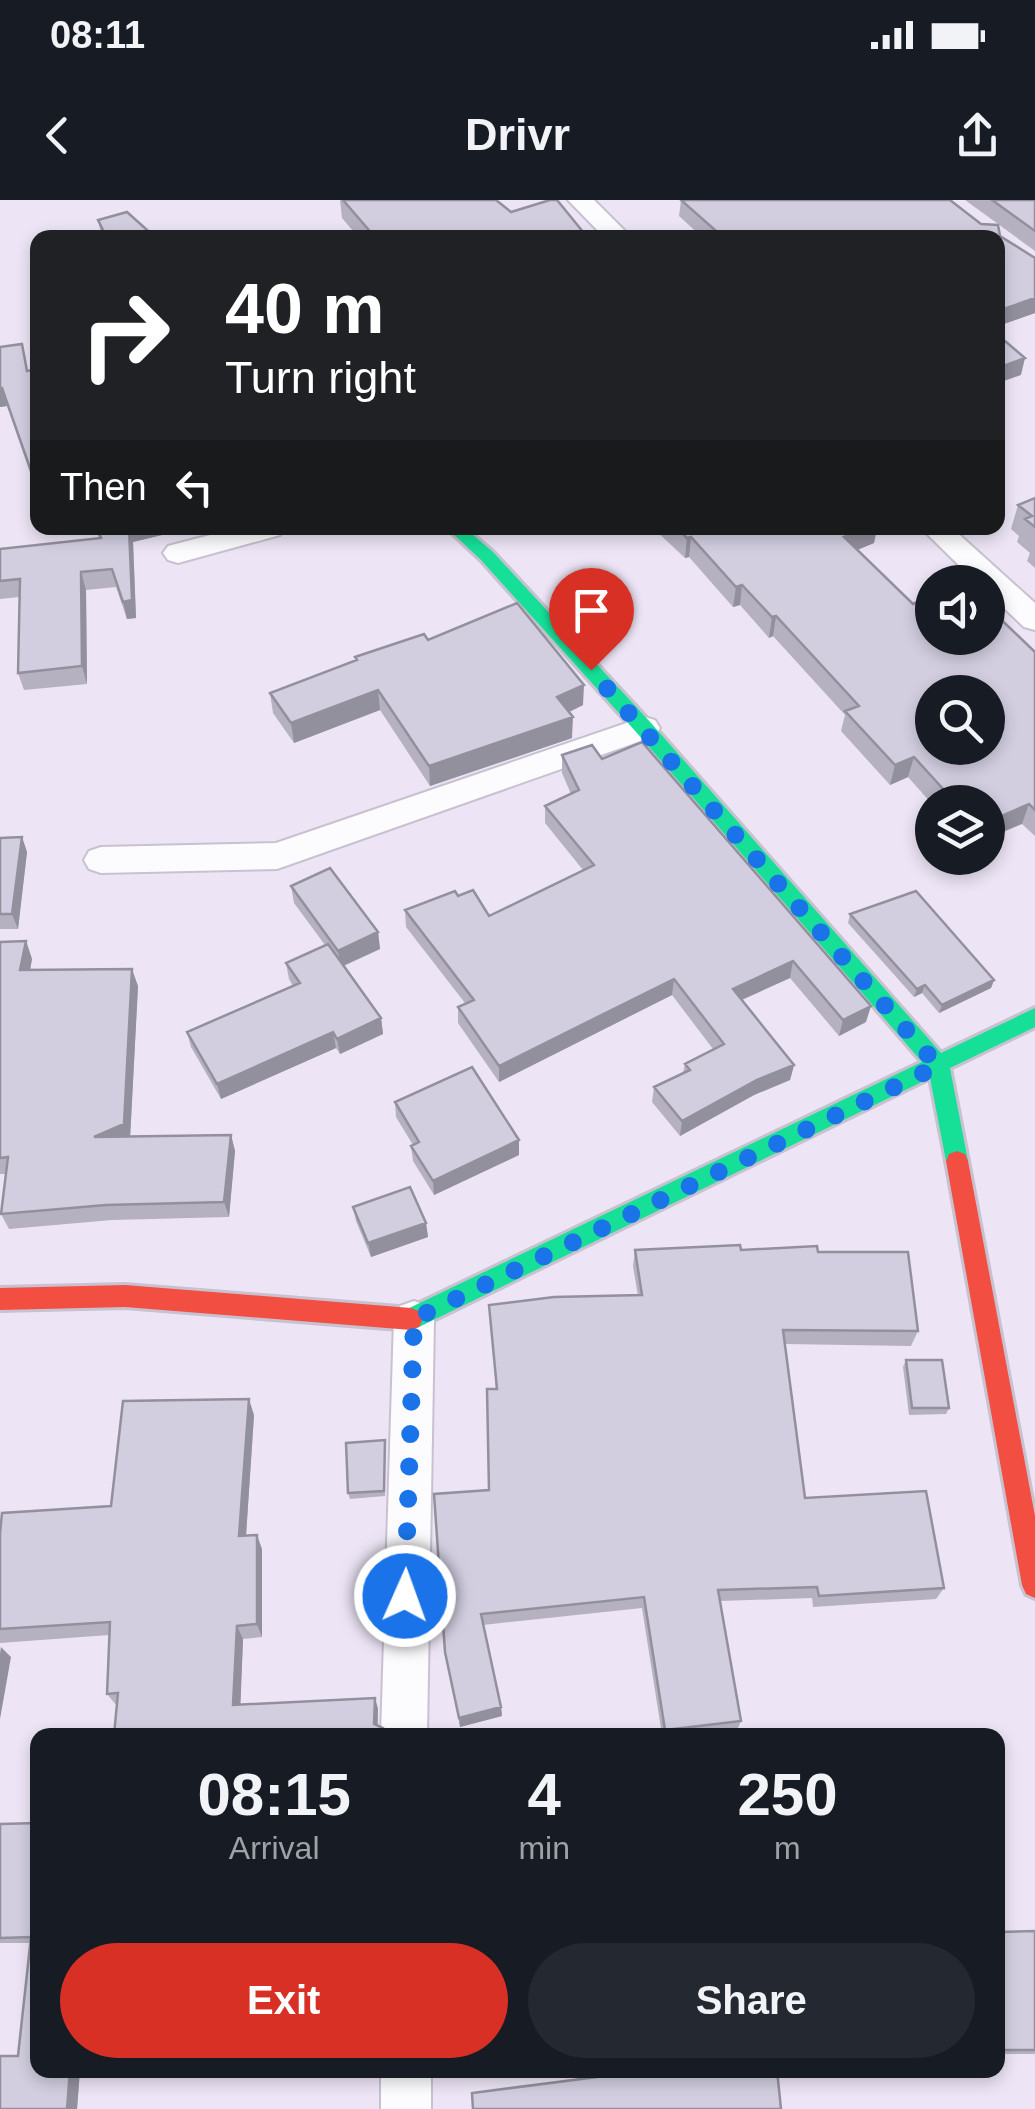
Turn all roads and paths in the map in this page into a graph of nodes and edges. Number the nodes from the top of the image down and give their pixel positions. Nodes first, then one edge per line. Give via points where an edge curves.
1 (580, 200) edge
2 (612, 230) edge
3 (245, 535) edge
4 (463, 535) edge
5 (943, 535) edge
6 (178, 554) dead end
7 (1035, 620) edge
8 (644, 728) junction
9 (101, 860) dead end
10 (1035, 1017) edge
11 (938, 1066) junction
12 (0, 1300) edge
13 (414, 1319) junction
14 (1035, 1585) edge
15 (404, 1728) edge
16 (406, 2078) edge
17 (406, 2109) edge

1 - 2 street
3 - 6 street
4 - 8 street
5 - 7 street
8 - 9 street via 277,856
8 - 11 street
10 - 11 street
11 - 13 street
11 - 14 street
12 - 13 street via 126,1296
13 - 15 street
16 - 17 street

